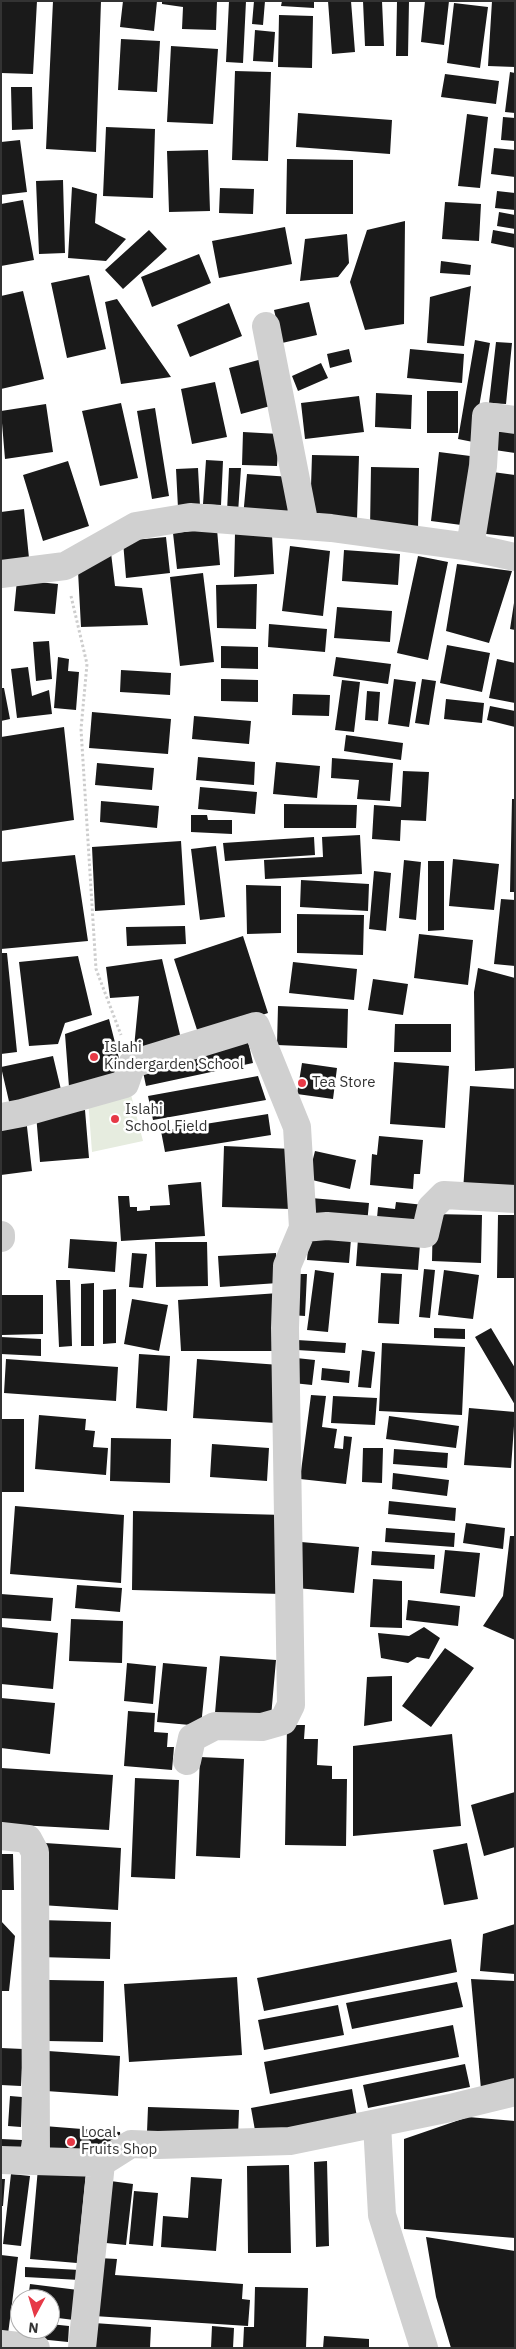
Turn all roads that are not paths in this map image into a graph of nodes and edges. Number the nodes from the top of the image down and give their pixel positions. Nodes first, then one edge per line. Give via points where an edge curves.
1 (266, 326) dead end
2 (515, 420) edge
3 (305, 526) junction
4 (470, 547) junction
5 (515, 557) edge
6 (1, 574) edge
7 (1, 1117) edge
8 (515, 1199) edge
9 (303, 1228) junction
10 (187, 1761) dead end
11 (1, 1836) edge
12 (515, 2092) edge
13 (377, 2124) junction
14 (36, 2159) junction
15 (1, 2160) edge
16 (101, 2163) junction
17 (1, 2344) edge
18 (36, 2348) edge
19 (82, 2348) edge
20 (424, 2348) edge

1 - 3 street
2 - 4 street via 486,416 483,466
3 - 4 street
3 - 6 street via 190,517 136,526 65,566
4 - 5 street
7 - 9 street via 125,1084 132,1064 256,1026 296,1127
8 - 9 street via 444,1195 431,1208 424,1234 327,1226
9 - 10 street via 287,1266 291,1705 283,1721 262,1727 215,1726 192,1738
11 - 14 street via 28,1839 35,1852
12 - 13 street
13 - 16 street via 290,2141 131,2144
13 - 20 street via 382,2215
14 - 15 street
14 - 16 street
16 - 19 street
17 - 18 street

